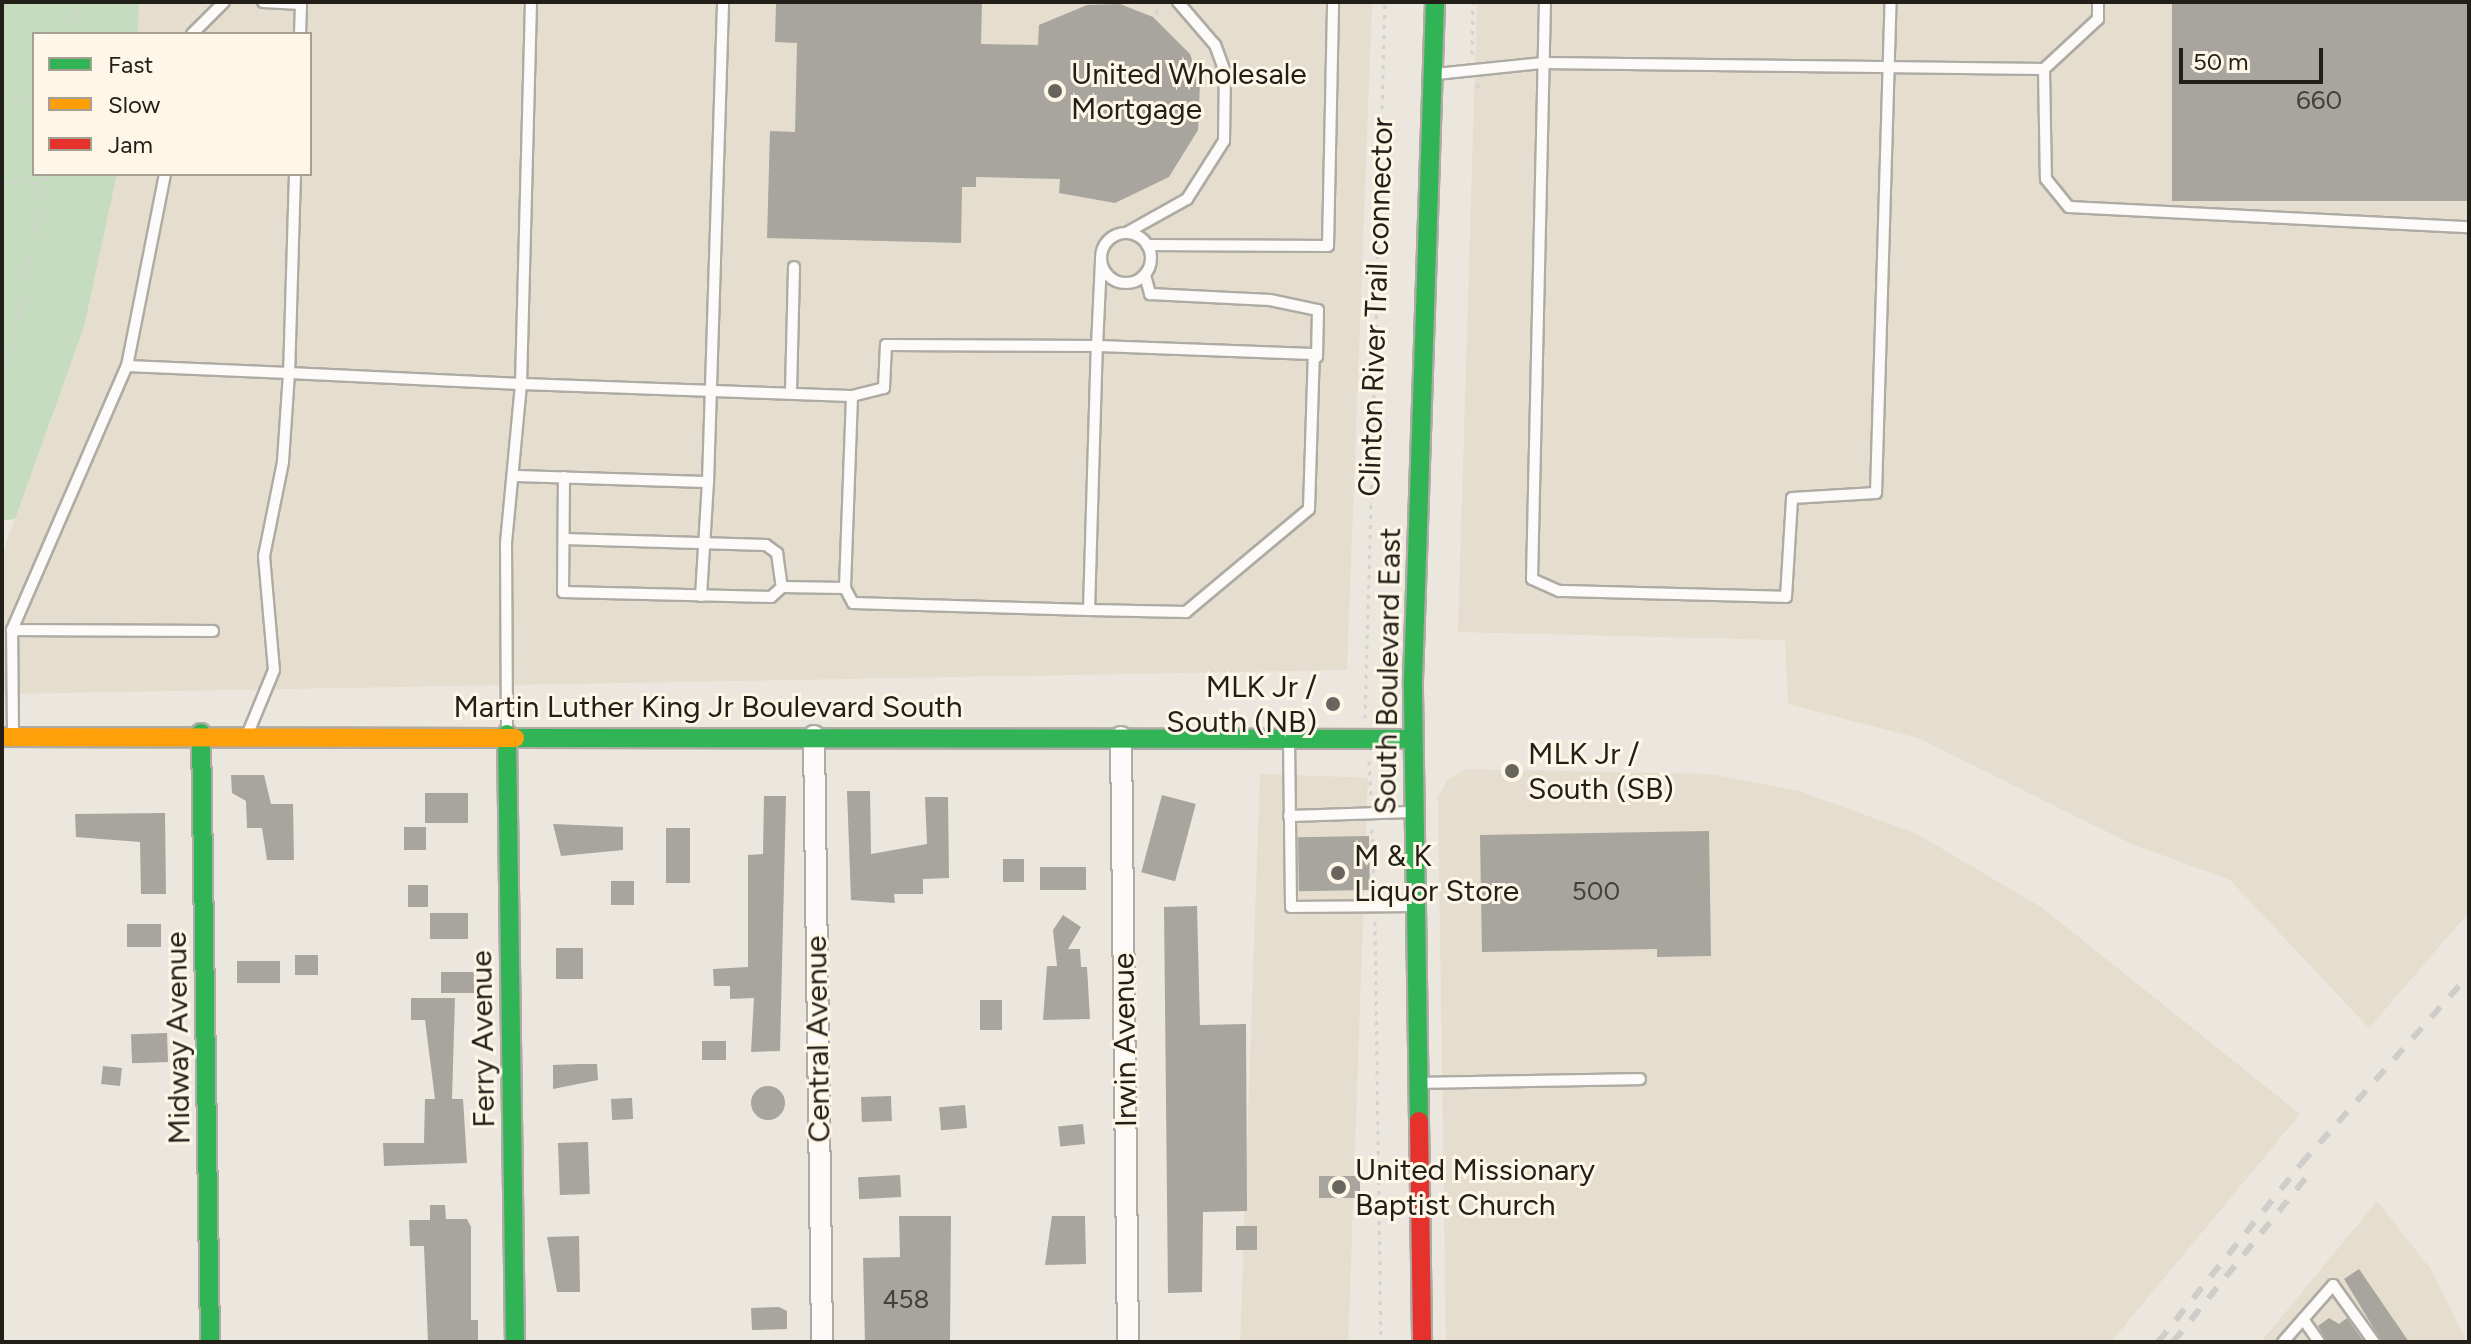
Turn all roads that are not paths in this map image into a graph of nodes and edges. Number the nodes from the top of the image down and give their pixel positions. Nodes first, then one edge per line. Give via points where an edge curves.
1 (224, 2) edge
2 (263, 2) edge
3 (531, 2) edge
4 (723, 2) edge
5 (1178, 2) edge
6 (1333, 2) edge
7 (1435, 2) edge
8 (1545, 2) edge
9 (1891, 2) edge
10 (2098, 2) edge
11 (301, 3) edge
12 (194, 32) edge
13 (300, 32) edge
14 (1543, 63) junction
15 (2044, 69) junction
16 (1889, 70) junction
17 (1433, 74) junction
18 (165, 176) edge
19 (295, 176) edge
20 (2469, 227) edge
21 (1126, 233) junction
22 (1147, 245) junction
23 (1101, 261) junction
24 (794, 267) dead end
25 (1145, 275) junction
26 (1097, 346) junction
27 (1317, 357) junction
28 (127, 366) junction
29 (289, 373) junction
30 (521, 384) junction
31 (711, 389) junction
32 (791, 391) junction
33 (852, 396) junction
34 (514, 476) junction
35 (564, 477) junction
36 (708, 482) junction
37 (564, 539) junction
38 (702, 543) junction
39 (782, 587) junction
40 (845, 588) junction
41 (701, 596) junction
42 (1089, 610) junction
43 (12, 630) junction
44 (213, 631) dead end
45 (201, 733) junction
46 (248, 733) junction
47 (507, 734) junction
48 (8, 736) edge
49 (814, 736) junction
50 (1121, 737) junction
51 (1289, 738) junction
52 (1413, 739) junction
53 (1412, 812) junction
54 (1289, 816) junction
55 (1414, 906) junction
56 (1640, 1079) dead end
57 (1418, 1084) junction
58 (2303, 1319) junction
59 (210, 1342) edge
60 (515, 1342) edge
61 (822, 1342) edge
62 (1128, 1342) edge
63 (1422, 1342) edge
64 (2283, 1342) edge
65 (2319, 1342) edge
66 (2374, 1342) edge

1 - 12 lane
2 - 11 lane
3 - 30 lane
4 - 31 lane
5 - 21 lane via 1215,45 1225,72 1224,141 1187,199
6 - 22 lane via 1328,246
7 - 17 street, South Boulevard East
8 - 14 lane
9 - 16 lane
10 - 15 lane via 2098,19
11 - 13 lane
14 - 16 lane
14 - 16 lane via 1532,579 1559,591 1786,597 1792,498 1876,493
14 - 17 lane
15 - 16 lane
15 - 20 lane via 2046,179 2056,196 2083,213
17 - 52 street, South Boulevard East
18 - 28 lane
19 - 29 lane
21 - 22 lane
21 - 23 lane via 1105,245
22 - 25 lane
23 - 25 lane via 1114,281
23 - 26 lane
24 - 32 lane
25 - 27 lane via 1150,294 1270,300 1318,310
26 - 27 lane
26 - 33 lane via 889,344 884,388
26 - 42 lane
27 - 42 lane via 1309,509 1192,611
28 - 29 lane
28 - 43 lane
29 - 30 lane
29 - 46 lane via 283,462 264,556 272,684
30 - 31 lane
30 - 34 lane
31 - 32 lane
31 - 36 lane
32 - 33 lane
33 - 40 lane
34 - 35 lane
34 - 47 lane via 506,543
35 - 36 lane
35 - 37 lane
36 - 38 lane
37 - 38 lane
37 - 41 lane via 563,592
38 - 39 lane via 766,545 777,553
38 - 41 lane
39 - 40 lane
39 - 41 lane via 771,597
40 - 42 lane via 853,603
43 - 44 lane
43 - 48 lane
45 - 46 street, Martin Luther King Jr Boulevard South
45 - 48 street, Martin Luther King Jr Boulevard South
45 - 59 street, Midway Avenue
46 - 47 street, Martin Luther King Jr Boulevard South
47 - 49 street, Martin Luther King Jr Boulevard South
47 - 60 street, Ferry Avenue
49 - 50 street, Martin Luther King Jr Boulevard South
49 - 61 street, Central Avenue
50 - 51 street, Martin Luther King Jr Boulevard South
50 - 62 street, Irwin Avenue
51 - 52 street, Martin Luther King Jr Boulevard South
51 - 54 lane
52 - 53 street, South Boulevard East
53 - 54 lane
53 - 55 street, South Boulevard East
54 - 55 lane via 1291,907
55 - 57 street, South Boulevard East
56 - 57 lane
57 - 63 street, South Boulevard East
58 - 64 lane
58 - 65 lane
58 - 66 lane via 2333,1285

